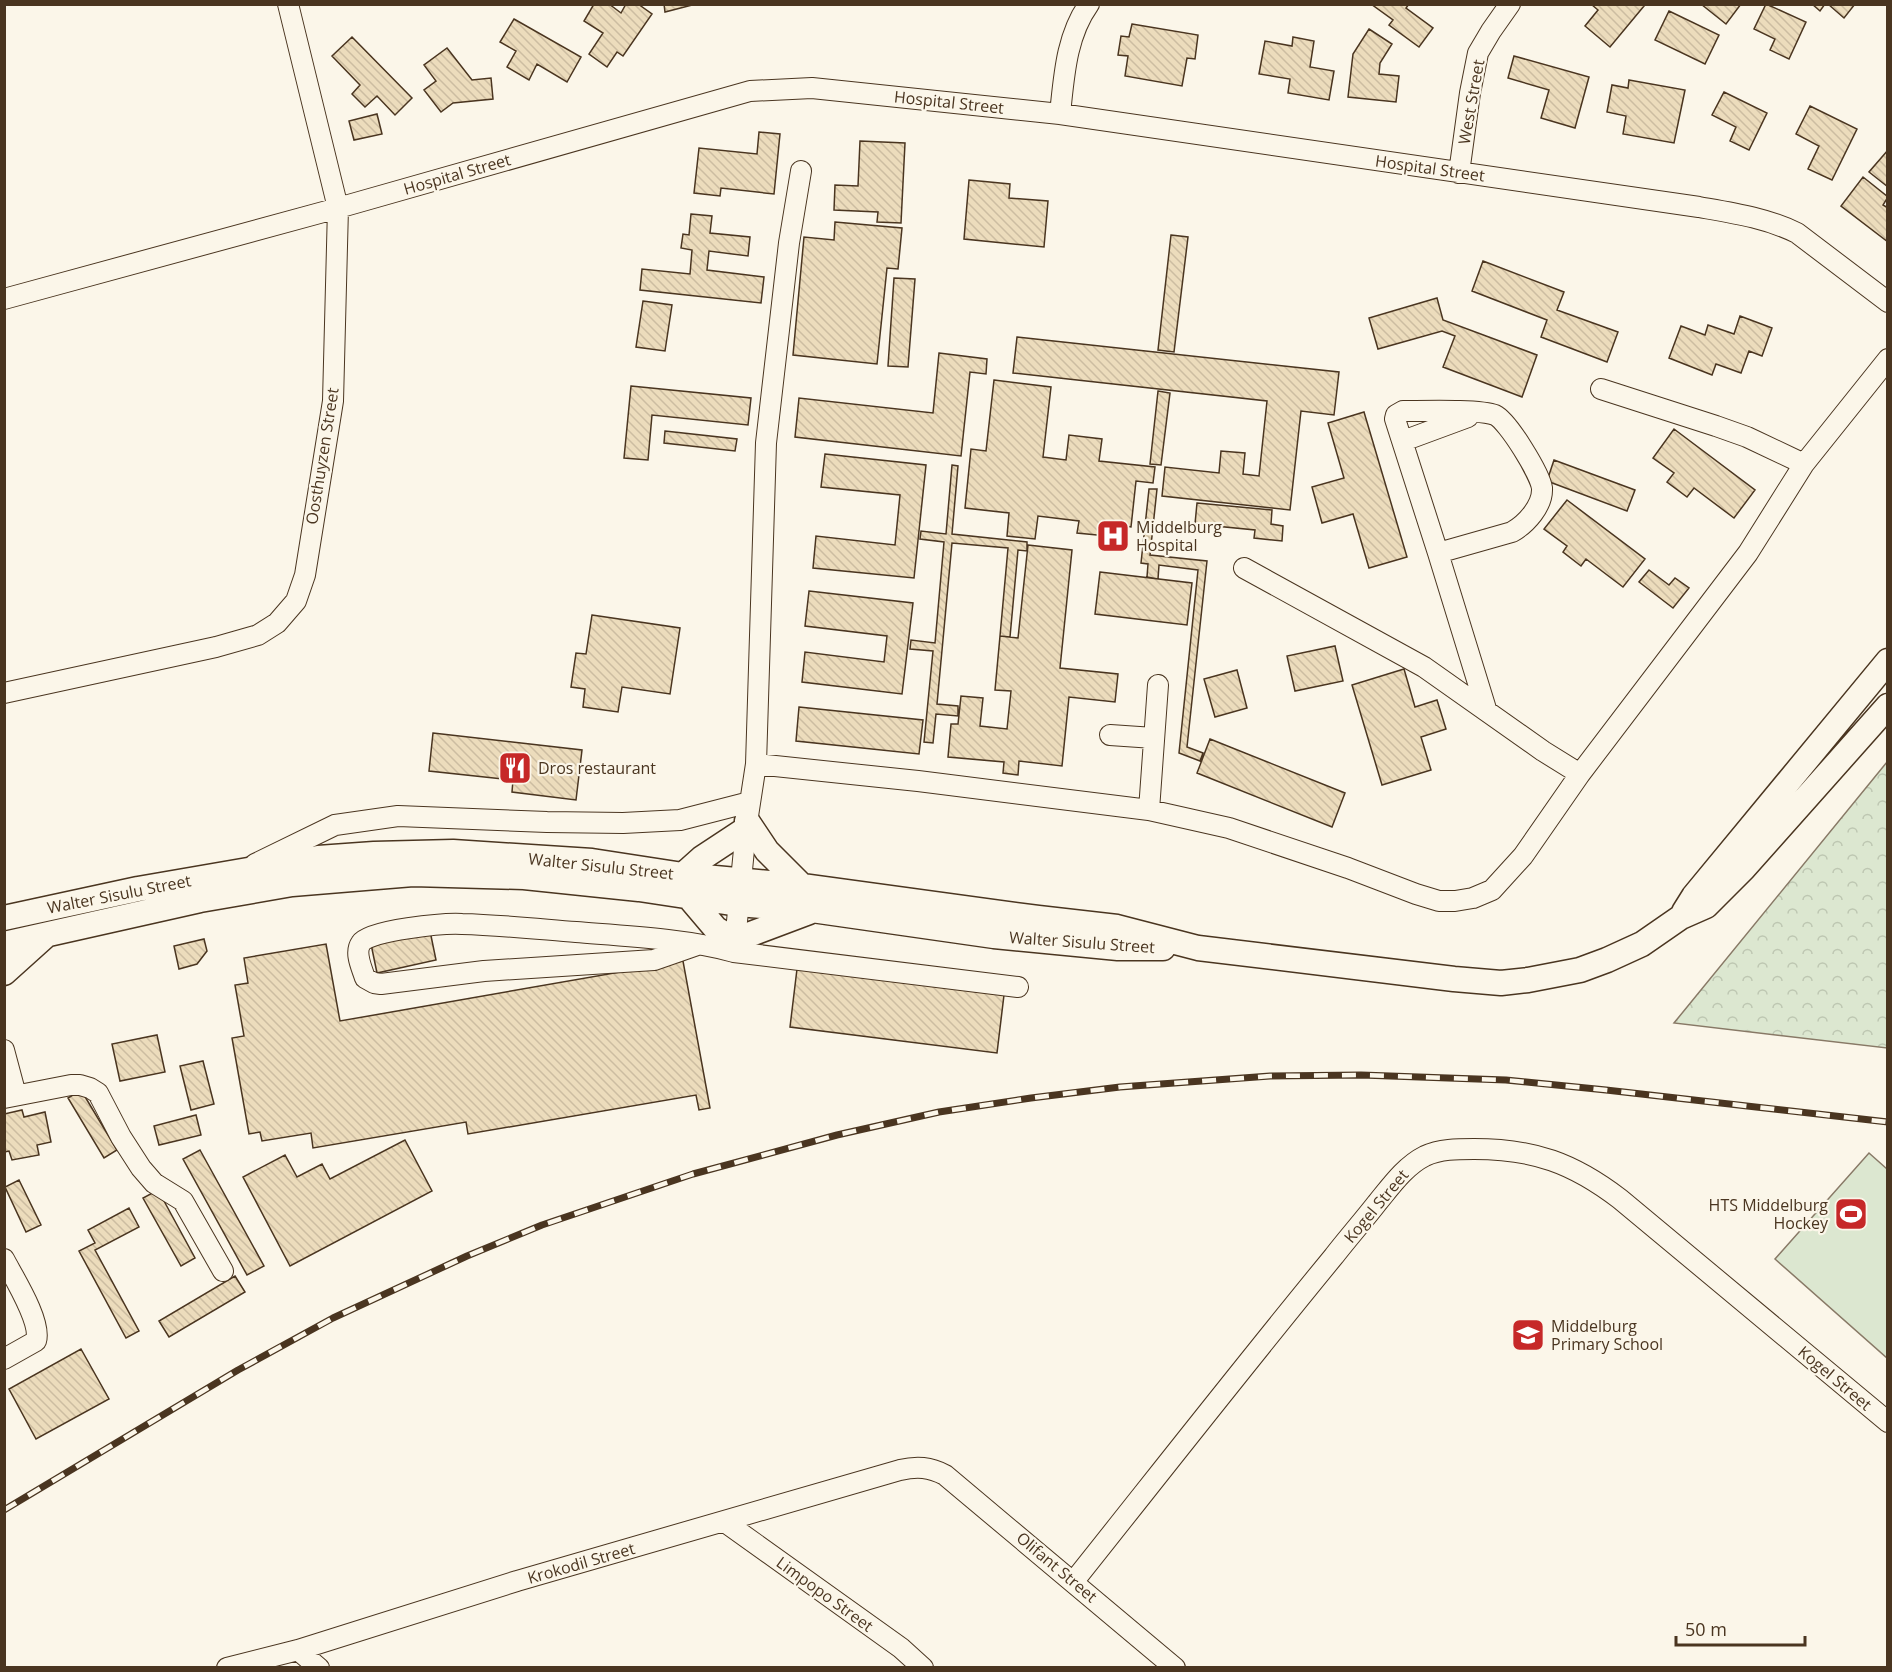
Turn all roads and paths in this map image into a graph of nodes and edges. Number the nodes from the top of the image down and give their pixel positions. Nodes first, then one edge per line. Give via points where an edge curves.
1 (288, 4) edge
2 (1089, 4) edge
3 (1510, 4) edge
4 (1060, 114) junction
5 (801, 171) dead end
6 (1460, 173) junction
7 (338, 208) junction
8 (4, 299) edge
9 (1887, 302) edge
10 (1887, 359) edge
11 (1601, 389) dead end
12 (1479, 412) junction
13 (1403, 441) junction
14 (1804, 464) junction
15 (1438, 553) junction
16 (1244, 568) dead end
17 (1887, 661) edge
18 (1158, 685) dead end
19 (4, 693) edge
20 (1887, 706) edge
21 (1486, 710) junction
22 (1110, 735) dead end
23 (1154, 738) junction
24 (756, 764) junction
25 (1580, 774) junction
26 (1149, 810) junction
27 (748, 818) junction
28 (244, 870) junction
29 (741, 880) junction
30 (686, 885) junction
31 (802, 886) junction
32 (738, 904) junction
33 (812, 910) junction
34 (1682, 917) junction
35 (4, 918) edge
36 (48, 933) junction
37 (4, 944) edge
38 (697, 945) junction
39 (735, 946) junction
40 (1198, 948) junction
41 (4, 973) edge
42 (1018, 987) dead end
43 (4, 1050) edge
44 (10, 1097) edge
45 (4, 1259) edge
46 (223, 1272) dead end
47 (4, 1359) edge
48 (1887, 1422) edge
49 (936, 1470) joint
50 (725, 1522) junction
51 (1074, 1581) junction
52 (298, 1650) junction
53 (228, 1668) edge
54 (319, 1668) edge
55 (923, 1668) edge
56 (1175, 1668) edge

1 - 7 street, Oosthuyzen Street
2 - 4 street via 1067,51
3 - 6 street, West Street via 1479,53
4 - 6 street, Hospital Street
4 - 7 street, Hospital Street via 812,88 750,91
5 - 24 street via 766,443
6 - 9 street, Hospital Street via 1700,207 1782,225 1797,232
7 - 8 street, Hospital Street
7 - 19 street, Oosthuyzen Street via 333,401 305,575 296,601 277,623 258,635
10 - 14 street
11 - 14 street via 1747,437
12 - 13 street
12 - 13 street via 1399,412 1395,419
12 - 15 street via 1497,416 1506,423 1537,476 1541,495 1524,526
13 - 15 street
14 - 25 street via 1748,553
15 - 21 street
16 - 21 street via 1424,667
17 - 34 main road via 1694,897
18 - 23 street
20 - 34 main road, Walter Sisulu Street via 1743,869 1706,906
21 - 25 street
22 - 23 street
23 - 26 street
24 - 26 street
24 - 27 street
25 - 26 street via 1522,856 1492,890 1455,901 1416,894 1229,828
27 - 28 street via 623,823 398,816 335,825
27 - 29 street
27 - 30 main road via 702,858
27 - 31 main road via 767,850
28 - 30 main road, Walter Sisulu Street via 318,858 453,852 592,861
28 - 35 main road, Walter Sisulu Street
29 - 30 main road, Walter Sisulu Street
29 - 31 main road, Walter Sisulu Street
29 - 32 street
30 - 32 main road, Walter Sisulu Street
30 - 36 main road, Walter Sisulu Street via 639,889 524,877 412,874 292,884
30 - 39 main road via 716,929
31 - 40 main road, Walter Sisulu Street via 1117,927
32 - 33 main road, Walter Sisulu Street
32 - 39 street
33 - 39 main road
33 - 40 main road, Walter Sisulu Street via 994,936 1118,948
34 - 40 main road, Walter Sisulu Street via 1642,944 1580,970 1502,983
36 - 37 main road, Walter Sisulu Street
36 - 41 main road
38 - 38 street via 654,960 484,971 381,984 365,978 358,950 365,938 376,934 460,923
38 - 39 street
39 - 42 street
43 - 44 street
44 - 46 street via 80,1085 98,1093 141,1168 154,1183 183,1201
45 - 47 street via 38,1330 36,1341
48 - 51 street, Kogel Street via 1620,1199 1582,1173 1558,1162 1504,1149 1453,1149 1414,1162 1388,1190
49 - 50 street, Krokodil Street via 912,1467
49 - 51 street, Olifant Street
50 - 52 street, Krokodil Street via 517,1581
50 - 55 street, Limpopo Street via 901,1648
51 - 56 street, Olifant Street
52 - 53 street, Krokodil Street
52 - 54 street

